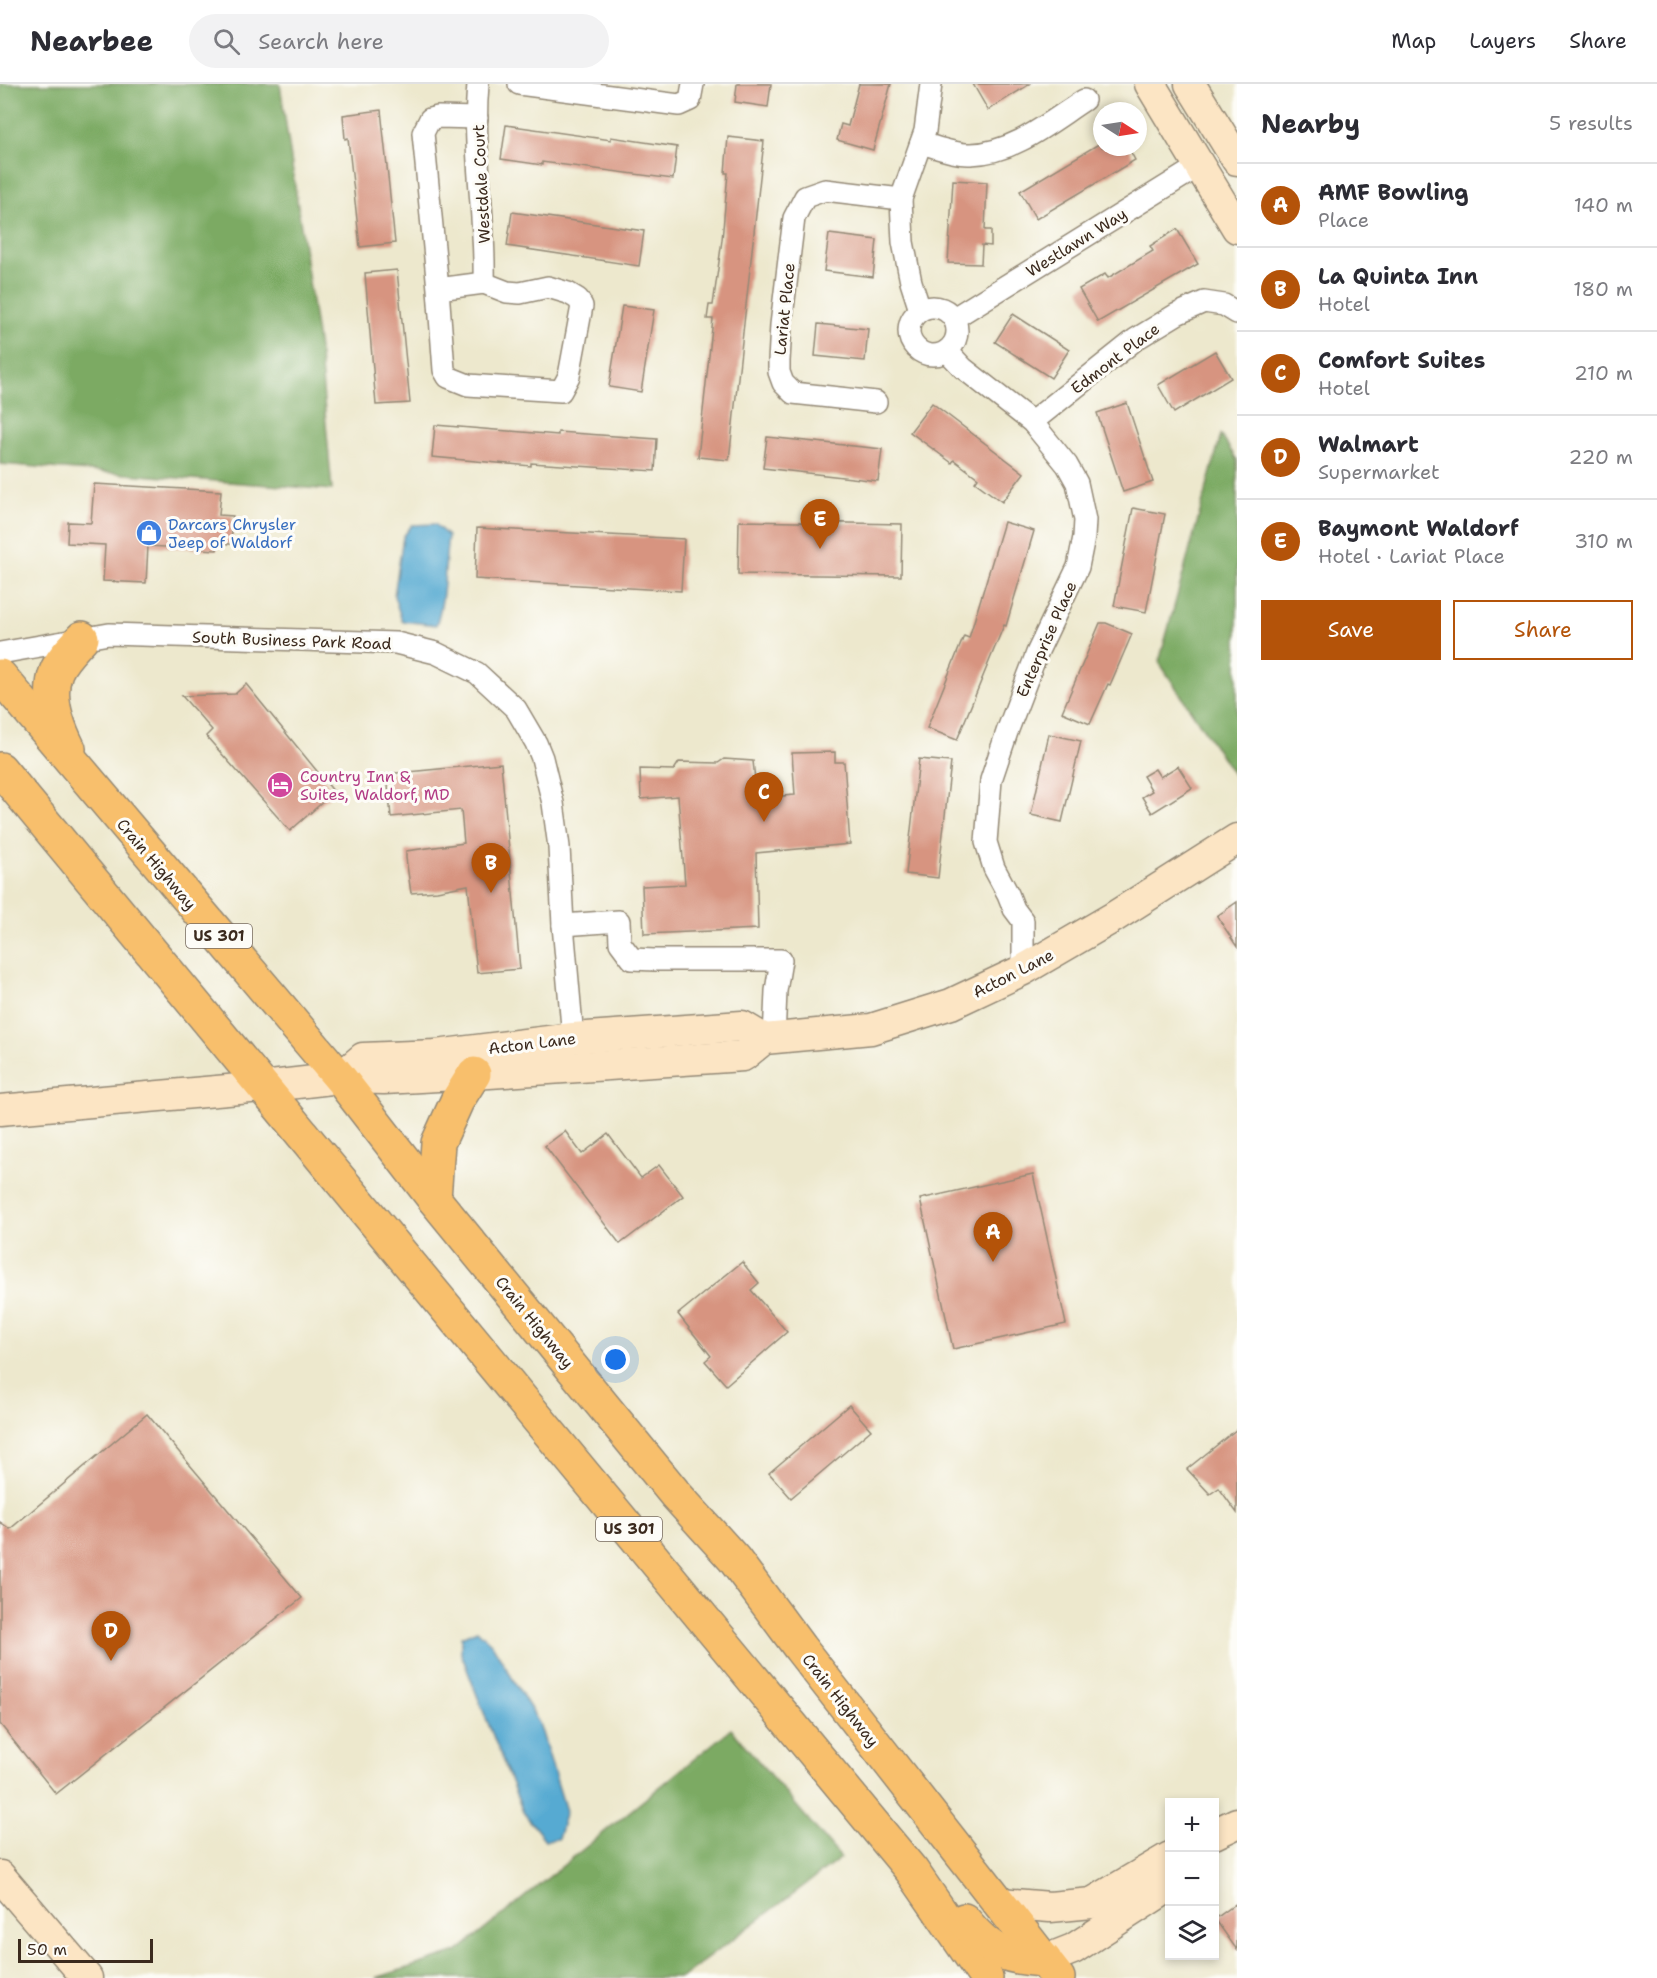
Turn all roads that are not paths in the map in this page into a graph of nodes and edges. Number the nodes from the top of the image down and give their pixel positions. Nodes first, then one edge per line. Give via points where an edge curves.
1 (478, 84) edge
2 (519, 84) edge
3 (693, 84) edge
4 (931, 84) edge
5 (1150, 84) edge
6 (1190, 84) edge
7 (545, 86) edge
8 (636, 92) edge
9 (1084, 100) dead end
10 (477, 118) junction
11 (921, 143) junction
12 (1237, 160) edge
13 (1199, 166) junction
14 (902, 199) junction
15 (1237, 228) edge
16 (484, 283) junction
17 (438, 289) junction
18 (920, 310) junction
19 (1237, 313) edge
20 (954, 318) junction
21 (947, 351) junction
22 (876, 402) dead end
23 (1032, 422) junction
24 (82, 638) junction
25 (0, 653) edge
26 (0, 676) edge
27 (0, 769) edge
28 (107, 805) junction
29 (1237, 839) edge
30 (563, 925) junction
31 (1023, 970) junction
32 (573, 1038) junction
33 (769, 1039) junction
34 (474, 1074) junction
35 (340, 1078) junction
36 (262, 1087) junction
37 (0, 1110) edge
38 (434, 1199) junction
39 (774, 1704) junction
40 (1165, 1860) edge
41 (0, 1876) edge
42 (1165, 1889) edge
43 (1001, 1903) junction
44 (1052, 1969) edge
45 (87, 1978) edge
46 (986, 1978) edge

1 - 10 street, Westdale Court
2 - 7 street
3 - 8 street via 690,100 679,105
4 - 11 street
5 - 13 main road
6 - 12 main road
7 - 8 street
9 - 11 street via 1005,148 970,155
10 - 16 street, Westdale Court
10 - 17 street via 430,119 423,133
11 - 14 street
13 - 15 main road
13 - 20 street, Westlawn Way
14 - 18 street via 903,242
14 - 22 street, Lariat Place via 825,190 805,197 794,218 781,325 779,372 783,382 793,393
16 - 17 street
16 - 17 street via 520,293 548,287 578,299 582,306 569,376 561,391 468,385 448,377 444,370
18 - 20 street via 942,308
18 - 21 street via 910,322 912,345 932,356
19 - 23 street, Edmont Place via 1224,304 1204,302 1177,314 1136,339
20 - 21 street via 958,332
21 - 23 street, Enterprise Place
23 - 31 street, Enterprise Place via 1077,483 1084,537 1078,567 1037,653 991,780 986,842 994,868 1023,921
24 - 25 street, South Business Park Road
24 - 28 highway via 56,673 53,700 59,729 72,755
24 - 30 street, South Business Park Road via 108,634 396,643 436,653 477,673 516,709 542,758 559,847
26 - 28 highway, Crain Highway / US 301
27 - 36 highway, US 301
28 - 35 highway, Crain Highway / US 301
29 - 31 main road, Acton Lane
30 - 32 street, South Business Park Road
30 - 33 street via 618,921 620,943 632,958 781,960
31 - 33 main road, Acton Lane via 951,1004 871,1029
32 - 33 main road, Acton Lane via 742,1026
32 - 35 main road, Acton Lane via 436,1055 363,1058
33 - 34 main road, Acton Lane via 743,1056
34 - 35 main road, Acton Lane
34 - 38 highway via 438,1143
35 - 36 main road, Acton Lane
35 - 38 highway, Crain Highway / US 301
36 - 37 main road, Acton Lane
36 - 39 highway, US 301
38 - 43 highway, Crain Highway / US 301 via 676,1495 734,1559
39 - 44 highway via 834,1754 977,1936 994,1950
39 - 46 highway, US 301 via 912,1871
40 - 43 main road via 1092,1902 1050,1907
41 - 45 main road
42 - 44 main road via 1073,1950
43 - 44 highway, Crain Highway / US 301

